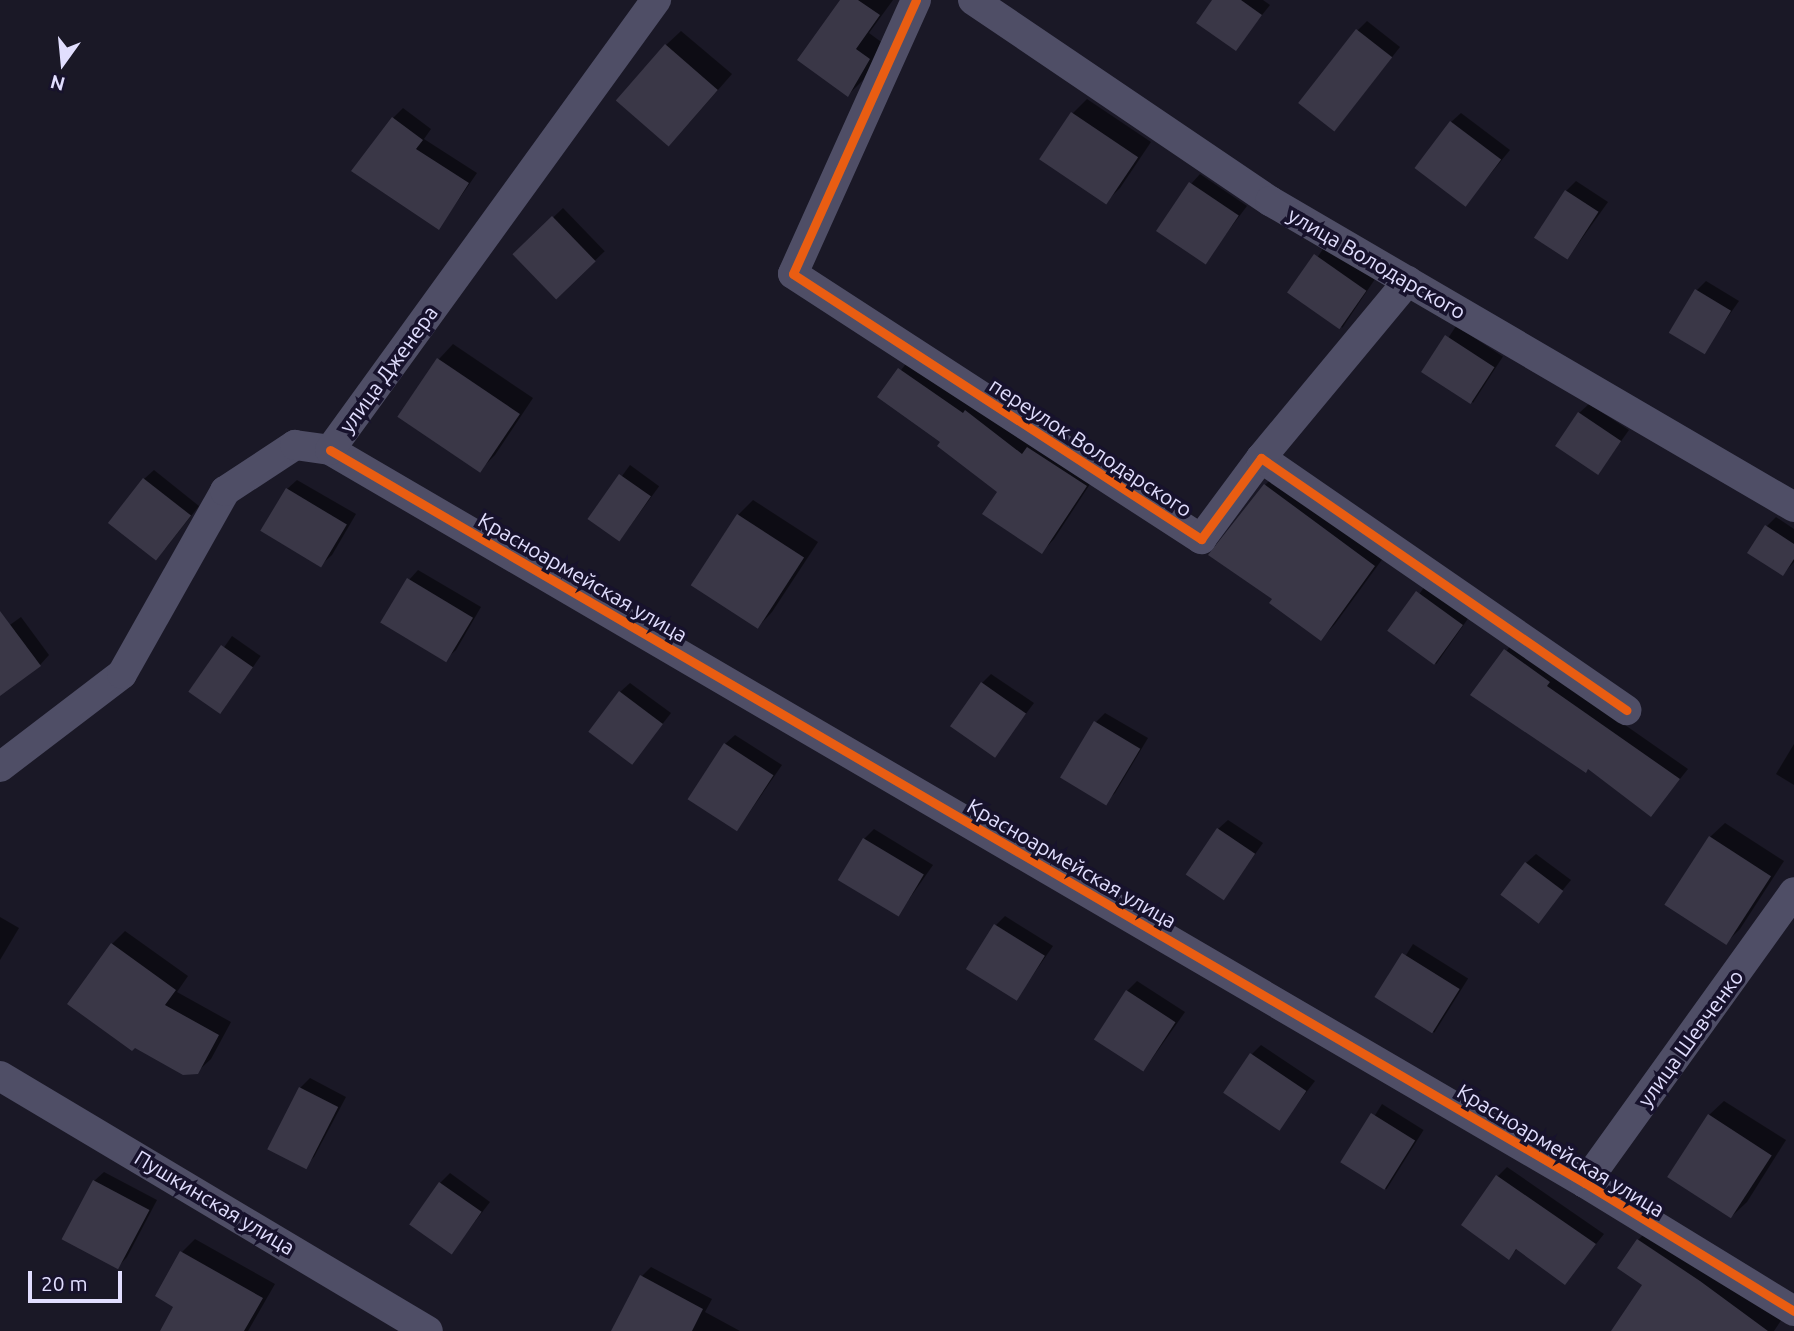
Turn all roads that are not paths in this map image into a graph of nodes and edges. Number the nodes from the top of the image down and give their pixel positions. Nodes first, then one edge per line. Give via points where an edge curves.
1 (656, 0) edge
2 (916, 0) edge
3 (973, 0) edge
4 (1408, 281) junction
5 (330, 450) junction
6 (1261, 458) junction
7 (1794, 507) edge
8 (1626, 710) dead end
9 (0, 767) edge
10 (1794, 892) edge
11 (0, 1076) edge
12 (1586, 1183) junction
13 (1794, 1311) edge
14 (428, 1331) edge

1 - 5 street, улица Дженера
2 - 6 street, переулок Володарского via 793,274 1201,539
3 - 4 street, улица Володарского via 1270,201
4 - 6 street, переулок Володарского
4 - 7 street, улица Володарского
5 - 9 street, улица Дженера via 295,444 225,491 122,674
5 - 12 street, Красноармейская улица
6 - 8 street
10 - 12 street, улица Шевченко
11 - 14 street, Пушкинская улица
12 - 13 street, Красноармейская улица

